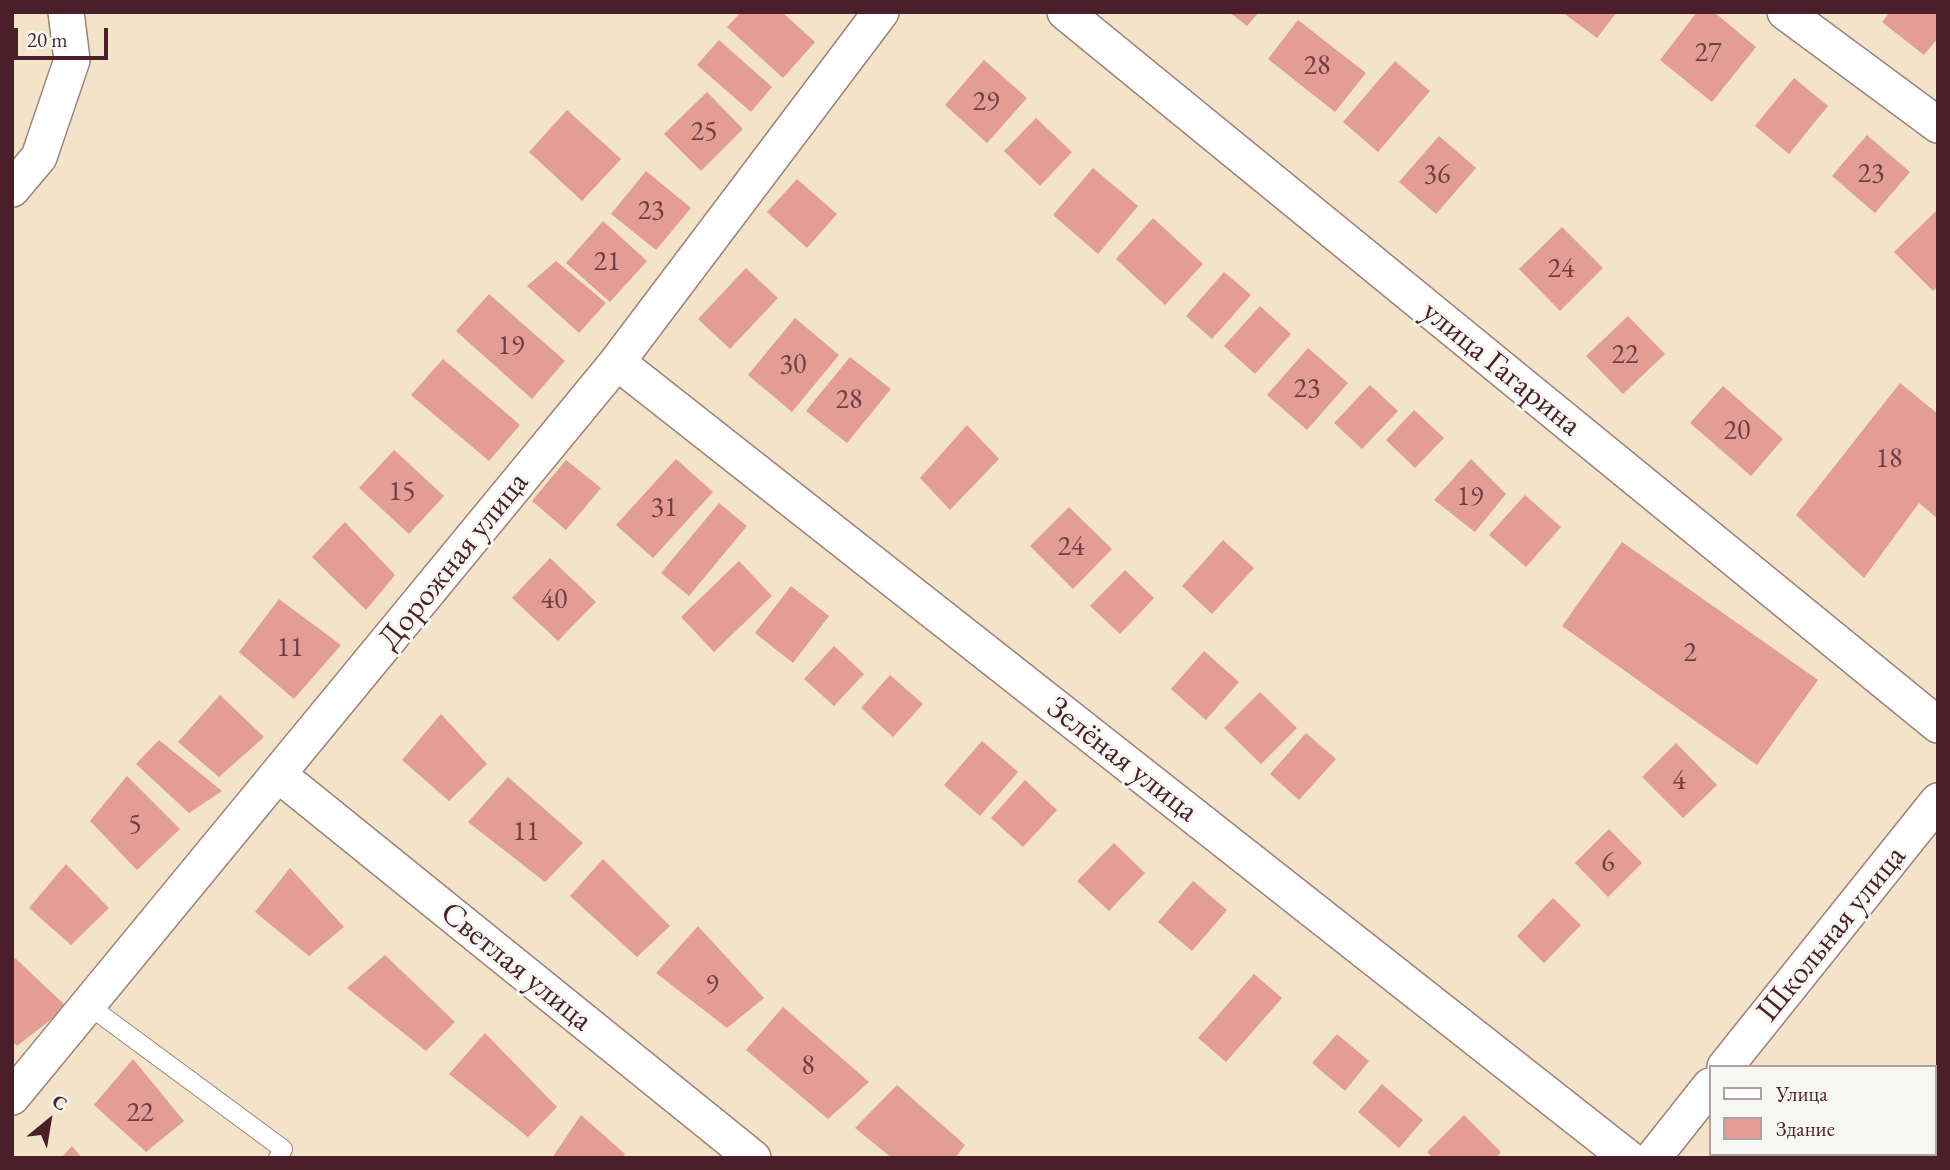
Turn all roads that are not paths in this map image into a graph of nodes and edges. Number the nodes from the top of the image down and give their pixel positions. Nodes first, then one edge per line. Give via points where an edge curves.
1 (66, 12) edge
2 (881, 12) edge
3 (1065, 12) edge
4 (1785, 12) edge
5 (1938, 125) edge
6 (12, 189) edge
7 (617, 362) junction
8 (1938, 725) edge
9 (279, 775) junction
10 (1938, 801) edge
11 (88, 1005) junction
12 (1727, 1065) edge
13 (1708, 1089) edge
14 (12, 1097) edge
15 (278, 1158) edge
16 (753, 1158) edge
17 (1628, 1158) edge
18 (1653, 1158) edge

1 - 6 street via 72,60 39,157
2 - 7 street, Дорожная улица
3 - 8 street, улица Гагарина
4 - 5 street
7 - 9 street, Дорожная улица
7 - 17 street, Зелёная улица
9 - 11 street, Дорожная улица
9 - 16 street, Светлая улица
10 - 12 street, Школьная улица
11 - 14 street, Дорожная улица
11 - 15 lane via 284,1149
13 - 18 street

